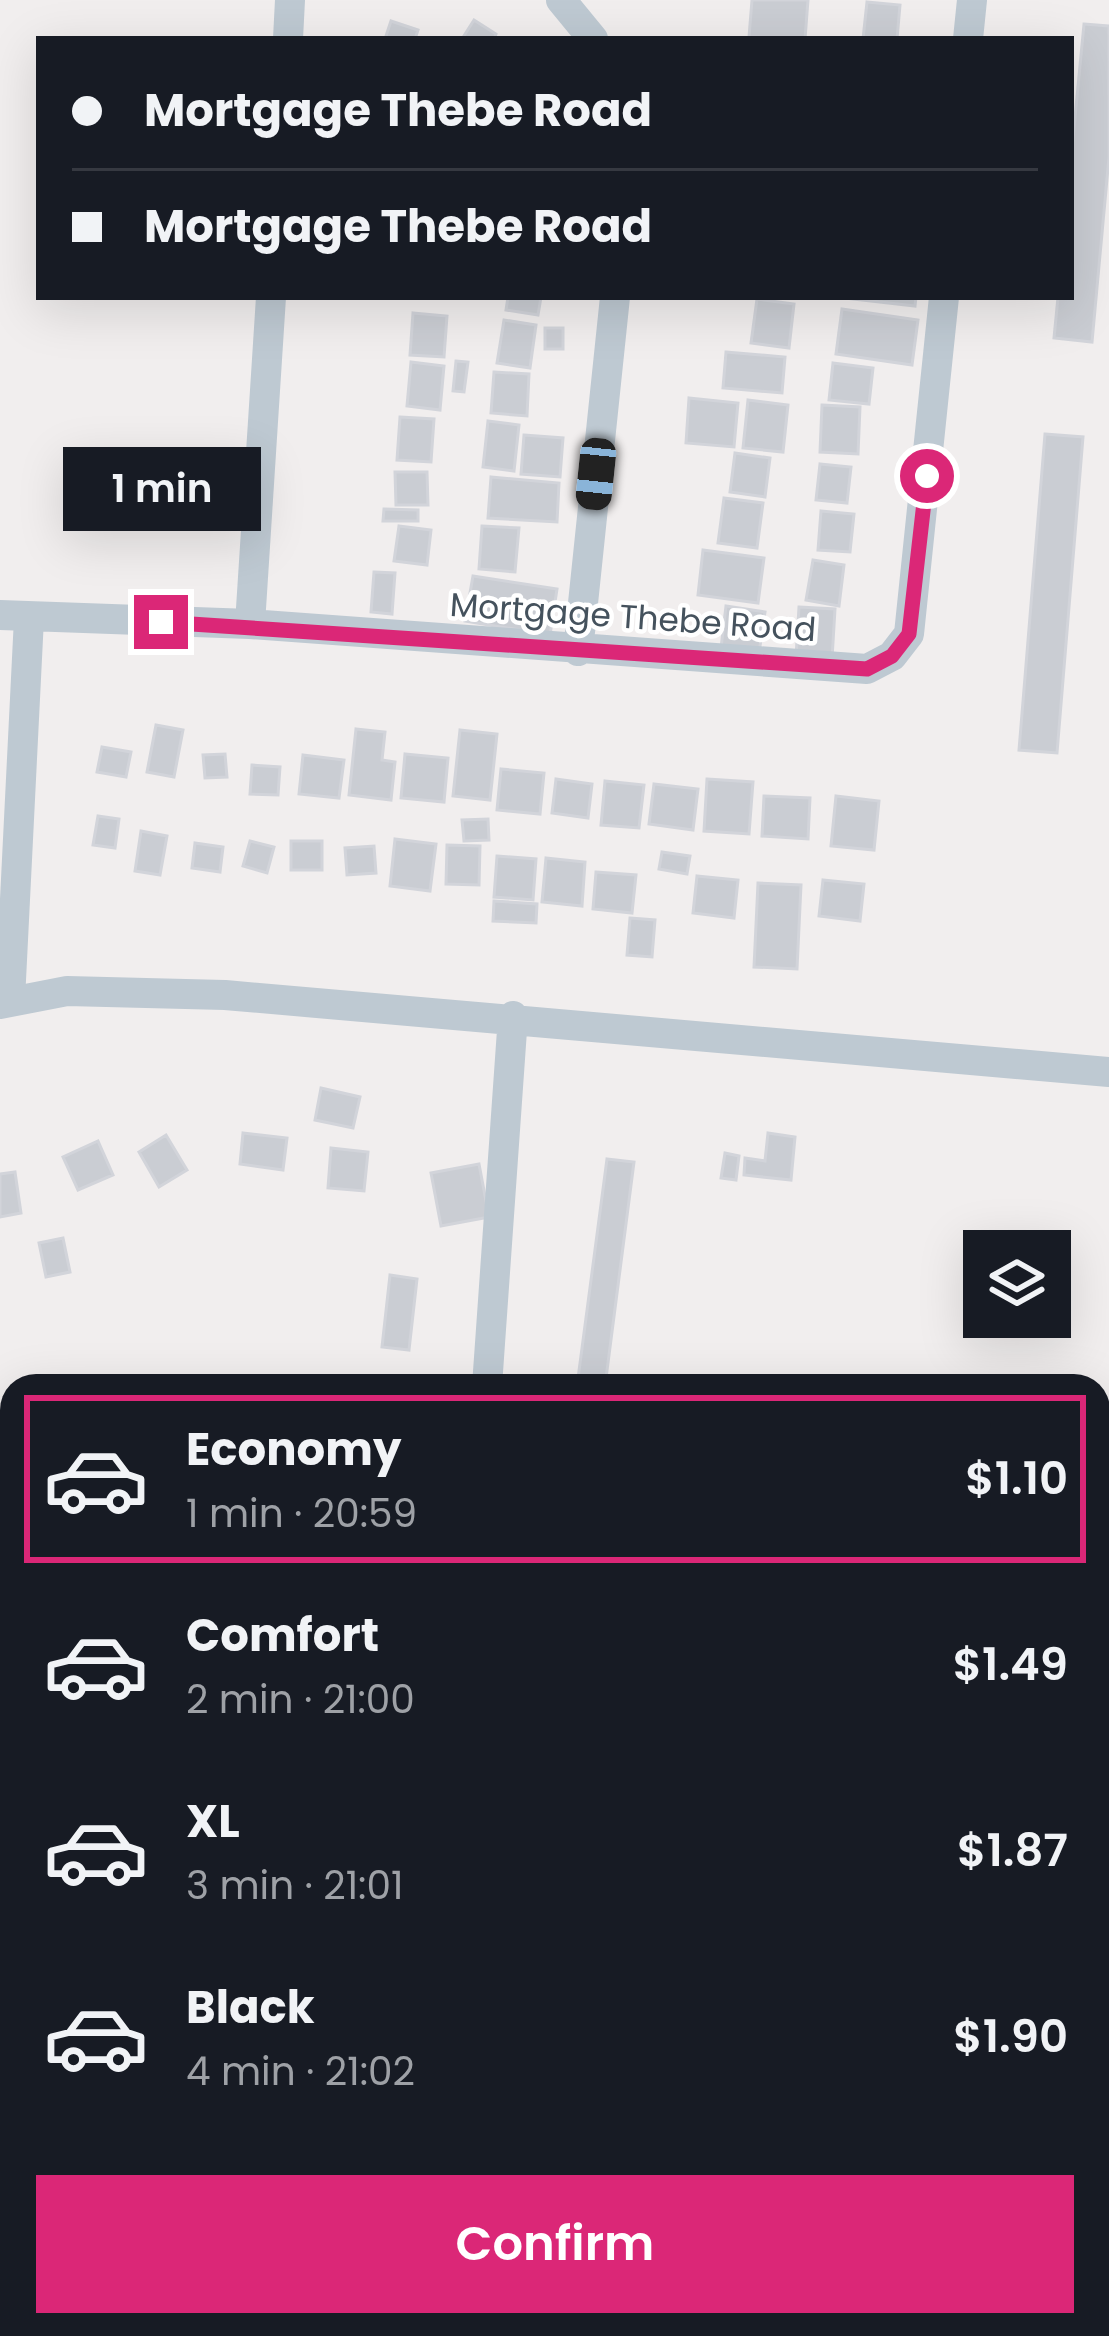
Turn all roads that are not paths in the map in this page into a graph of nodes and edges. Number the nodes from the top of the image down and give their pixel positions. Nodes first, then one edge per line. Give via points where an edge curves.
1 (290, 0) edge
2 (561, 0) edge
3 (971, 0) edge
4 (287, 36) edge
5 (591, 36) edge
6 (968, 36) edge
7 (271, 300) edge
8 (614, 300) edge
9 (944, 300) edge
10 (14, 616) edge
11 (250, 624) junction
12 (578, 651) junction
13 (5, 1002) edge
14 (513, 1016) junction
15 (1109, 1072) edge
16 (488, 1374) edge

1 - 4 street
2 - 5 street
3 - 6 street
7 - 11 street
8 - 12 street
9 - 12 street, Mortgage Thebe Road via 914,610 892,656 867,669
10 - 11 street, Mortgage Thebe Road
10 - 13 street
11 - 12 street, Mortgage Thebe Road
13 - 14 street via 126,990
14 - 15 street
14 - 16 street

